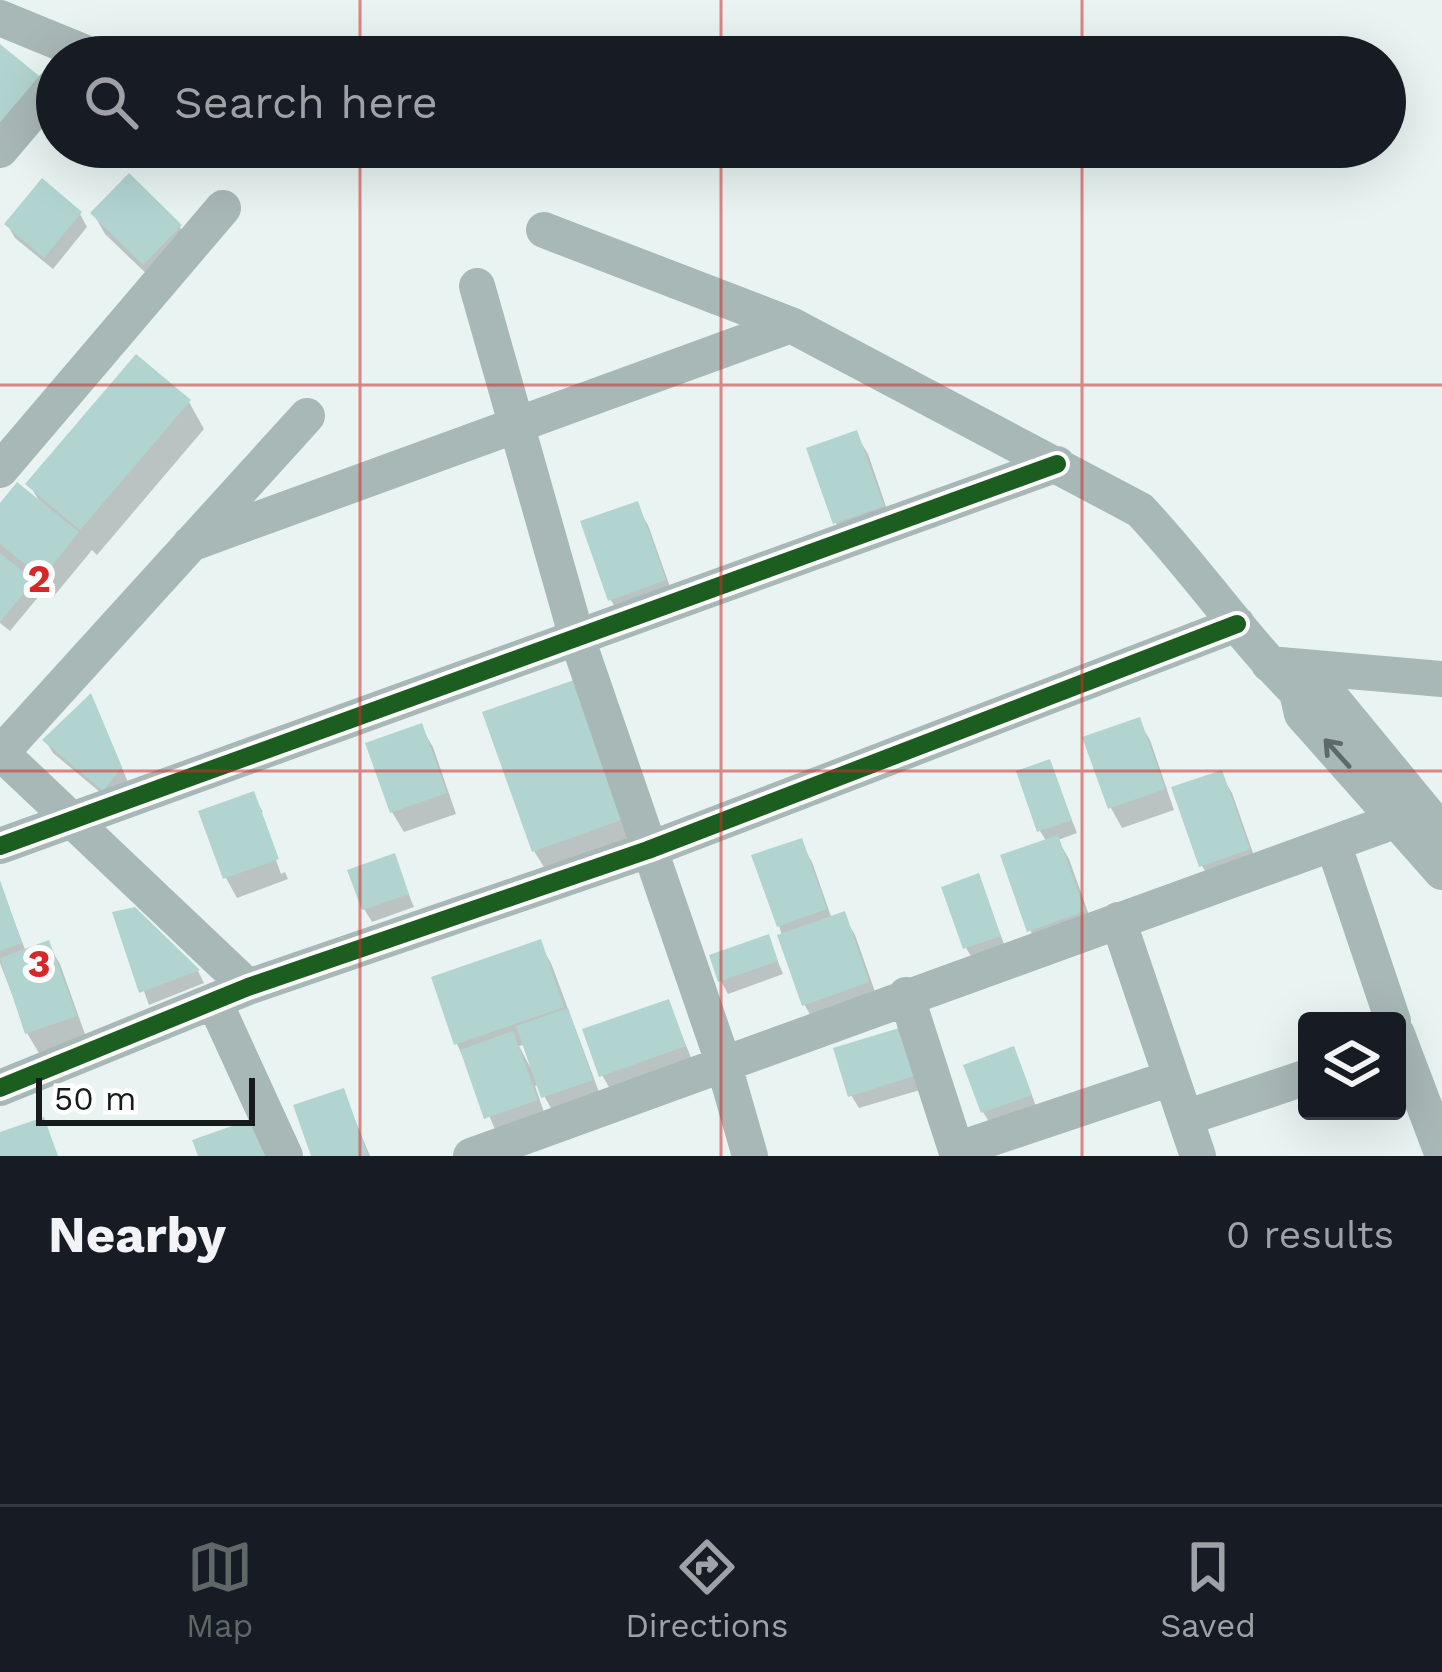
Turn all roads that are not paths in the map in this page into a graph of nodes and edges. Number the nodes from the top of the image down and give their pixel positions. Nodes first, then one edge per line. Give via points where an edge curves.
1 (0, 18) edge
2 (44, 36) edge
3 (36, 108) edge
4 (0, 150) edge
5 (223, 208) dead end
6 (544, 230) dead end
7 (478, 286) dead end
8 (791, 326) junction
9 (308, 416) dead end
10 (515, 424) junction
11 (1057, 464) junction
12 (0, 470) edge
13 (190, 544) junction
14 (1237, 624) junction
15 (577, 638) junction
16 (1268, 664) junction
17 (1442, 679) edge
18 (1297, 692) junction
19 (0, 752) edge
20 (73, 820) junction
21 (1396, 820) junction
22 (1442, 832) edge
23 (1333, 843) junction
24 (0, 846) edge
25 (647, 850) junction
26 (1442, 872) edge
27 (1118, 920) junction
28 (232, 995) junction
29 (906, 995) junction
30 (1389, 1012) edge
31 (1406, 1060) edge
32 (723, 1062) junction
33 (1171, 1078) junction
34 (1298, 1080) edge
35 (0, 1088) edge
36 (1185, 1118) junction
37 (528, 1146) edge
38 (957, 1153) edge
39 (1442, 1153) edge
40 (285, 1156) edge
41 (471, 1156) edge
42 (750, 1156) edge
43 (1198, 1156) edge

1 - 2 street
3 - 4 street
5 - 12 street
6 - 8 street
7 - 10 street
8 - 10 street
8 - 11 street
9 - 13 street
10 - 13 street
10 - 15 street
11 - 14 street via 1140,510
11 - 15 street
13 - 19 street
14 - 16 street
14 - 25 street
15 - 20 street
15 - 25 street
16 - 17 street
16 - 18 street
21 -> 18 street via 1302,714
18 - 22 street via 1330,696
19 - 20 street
20 - 24 street
20 - 28 street
21 - 23 street
21 - 26 street
23 - 27 street
23 - 30 street
25 - 28 street
25 - 32 street
27 - 29 street
27 - 33 street
28 - 35 street
28 - 40 street
29 - 32 street
29 - 38 street
31 - 39 street
32 - 37 street
32 - 42 street
33 - 36 street
33 - 38 street
34 - 36 street
36 - 43 street
37 - 41 street

